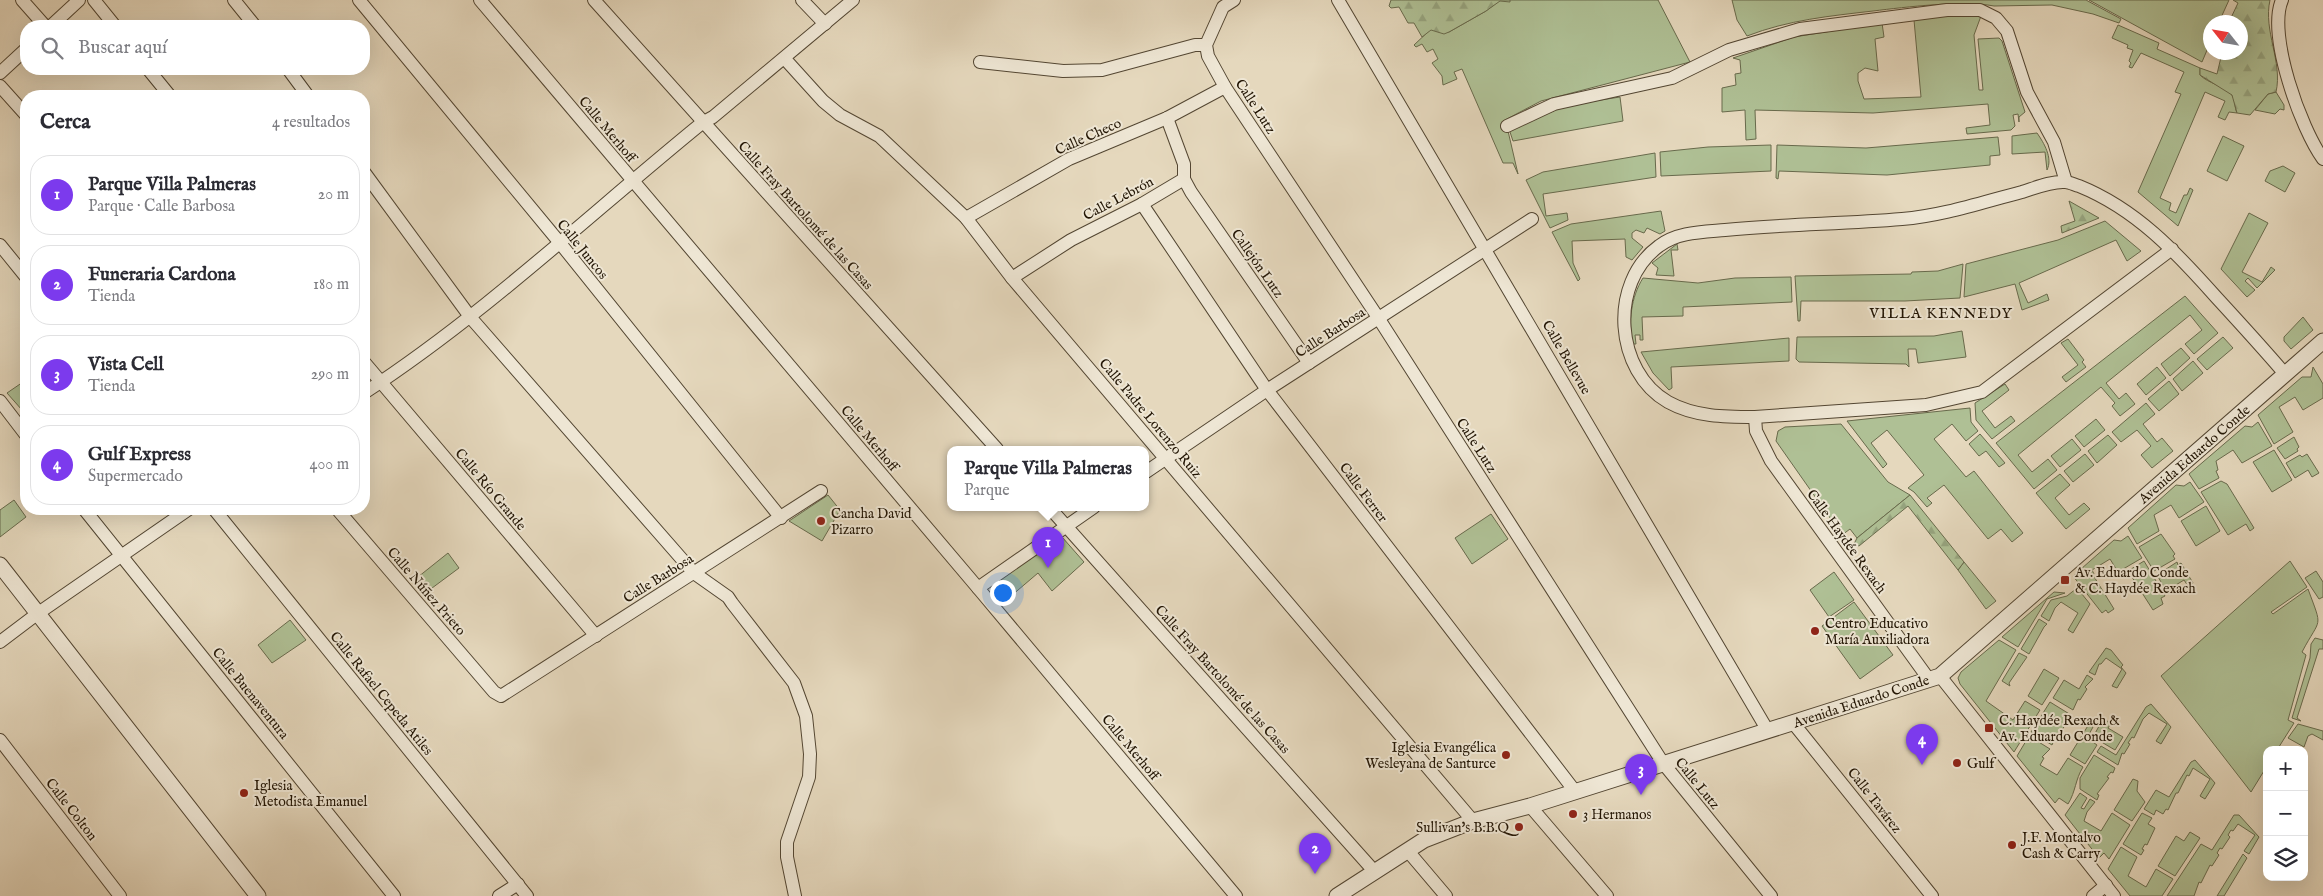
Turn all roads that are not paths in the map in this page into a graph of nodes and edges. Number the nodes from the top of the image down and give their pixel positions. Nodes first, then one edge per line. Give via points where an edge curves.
1 (22, 0) edge
2 (79, 0) edge
3 (94, 0) edge
4 (234, 0) edge
5 (359, 0) edge
6 (480, 0) edge
7 (594, 0) edge
8 (802, 0) edge
9 (853, 0) edge
10 (1338, 0) edge
11 (2282, 0) edge
12 (1225, 2) edge
13 (40, 20) edge
14 (57, 20) edge
15 (110, 20) edge
16 (250, 20) edge
17 (826, 24) junction
18 (1206, 45) junction
19 (20, 55) edge
20 (785, 59) junction
21 (980, 62) dead end
22 (0, 73) edge
23 (153, 75) edge
24 (292, 75) edge
25 (0, 86) edge
26 (1225, 87) junction
27 (165, 90) edge
28 (304, 90) edge
29 (20, 108) edge
30 (1167, 118) junction
31 (702, 123) junction
32 (1507, 126) dead end
33 (2323, 159) edge
34 (1184, 179) junction
35 (370, 180) edge
36 (631, 180) junction
37 (2066, 182) junction
38 (1142, 204) junction
39 (966, 218) junction
40 (1532, 219) dead end
41 (560, 243) junction
42 (0, 245) edge
43 (1486, 248) junction
44 (2172, 248) junction
45 (20, 270) edge
46 (1012, 278) junction
47 (471, 318) junction
48 (1379, 319) junction
49 (2323, 341) edge
50 (1309, 364) junction
51 (370, 369) edge
52 (2285, 374) junction
53 (381, 382) junction
54 (370, 389) edge
55 (1267, 390) junction
56 (0, 401) edge
57 (1755, 416) junction
58 (20, 427) edge
59 (994, 446) edge
60 (1166, 458) junction
61 (1149, 470) edge
62 (821, 491) dead end
63 (1053, 511) edge
64 (1088, 511) edge
65 (89, 515) edge
66 (180, 515) edge
67 (219, 515) edge
68 (343, 515) edge
69 (781, 518) junction
70 (1066, 526) junction
71 (121, 556) junction
72 (0, 565) edge
73 (694, 573) junction
74 (978, 588) junction
75 (37, 614) junction
76 (596, 636) junction
77 (0, 642) edge
78 (1934, 677) junction
79 (511, 691) joint
80 (1794, 724) junction
81 (1768, 731) junction
82 (0, 740) edge
83 (1663, 763) junction
84 (1574, 790) junction
85 (1530, 806) junction
86 (1473, 821) junction
87 (1406, 850) junction
88 (1374, 871) junction
89 (518, 884) junction
90 (2106, 885) junction
91 (120, 896) edge
92 (258, 896) edge
93 (394, 896) edge
94 (500, 896) edge
95 (527, 896) edge
96 (795, 896) edge
97 (1236, 896) edge
98 (1337, 896) edge
99 (1446, 896) edge
100 (1607, 896) edge
101 (1772, 896) edge
102 (1932, 896) edge
103 (2093, 896) edge
104 (2114, 896) edge

1 - 13 street
2 - 14 street
3 - 15 street
4 - 16 street
5 - 41 street, Calle Juncos
6 - 36 street, Calle Merhoff
7 - 31 street, Calle Fray Bartolomé de las Casas
8 - 17 street
9 - 17 street
10 - 43 street, Calle Bellevue
11 - 33 street via 2278,10 2278,28 2294,99
12 - 18 street
17 - 20 street
18 - 21 street via 1195,45 1102,70 1063,71
18 - 26 street, Calle Lutz via 1208,56
19 - 22 street
20 - 31 street
20 - 39 street, Calle Padre Lorenzo Ruiz via 823,101 840,115 879,136
23 - 27 street
24 - 28 street
25 - 29 street
26 - 30 street, Calle Checo
26 - 48 street, Calle Lutz
30 - 34 street via 1184,164
30 - 39 street, Calle Checo via 1069,159
31 - 36 street
31 - 59 street, Calle Fray Bartolomé de las Casas
32 - 37 street via 1548,106 1672,78 1729,50 1800,29 1947,10 1980,10 1996,18 2007,30 2027,92 2054,142
34 - 38 street, Calle Lebrón
34 - 50 street, Callejón Lutz
35 - 47 street
36 - 41 street
36 - 74 street, Calle Merhoff
37 - 44 street via 2112,202
37 - 57 street via 1931,215 1684,234 1659,246 1635,275 1626,304 1626,336 1634,365 1656,394 1679,408 1712,415
38 - 46 street, Calle Lebrón via 1071,240
38 - 55 street, Calle Ferrer
39 - 46 street, Calle Padre Lorenzo Ruiz
40 - 43 street, Calle Barbosa
41 - 47 street
41 - 69 street, Calle Juncos
42 - 45 street
43 - 48 street, Calle Barbosa
43 - 81 street, Calle Bellevue
44 - 52 street
44 - 57 street via 1982,392 1926,406
46 - 60 street, Calle Padre Lorenzo Ruiz
47 - 53 street
47 - 73 street
48 - 50 street, Calle Barbosa
48 - 83 street, Calle Lutz
49 - 52 street, Avenida Eduardo Conde
50 - 55 street, Calle Barbosa
51 - 53 street, Calle Río Grande
52 - 78 street, Avenida Eduardo Conde
53 - 54 street
53 - 76 street, Calle Río Grande
55 - 60 street, Calle Barbosa
55 - 84 street, Calle Ferrer
56 - 58 street
57 - 78 street, Calle Haydée Rexach via 1756,431 1771,461
60 - 61 street, Calle Barbosa
60 - 86 street, Calle Padre Lorenzo Ruiz
62 - 69 street, Calle Barbosa
63 - 70 street, Calle Fray Bartolomé de las Casas
64 - 70 street
65 - 71 street, Calle Buenaventura
66 - 71 street
67 - 89 street, Calle Rafael Cepeda Atiles
68 - 79 street, Calle Núñez Prieto via 494,692 501,696
69 - 73 street, Calle Barbosa
70 - 74 street
70 - 88 street, Calle Fray Bartolomé de las Casas
71 - 75 street
71 - 93 street, Calle Buenaventura
72 - 75 street
73 - 76 street, Calle Barbosa
73 - 96 street via 728,597 785,671 800,697 806,716 809,777 787,842
74 - 97 street, Calle Merhoff
75 - 77 street
75 - 92 street
76 - 79 street, Calle Barbosa
78 - 80 street, Avenida Eduardo Conde
78 - 90 street, Calle Haydée Rexach
80 - 81 street, Avenida Eduardo Conde
80 - 102 street, Calle Tavárez
81 - 83 street, Avenida Eduardo Conde
82 - 91 street, Calle Colton
83 - 84 street, Avenida Eduardo Conde
83 - 101 street, Calle Lutz
84 - 85 street, Avenida Eduardo Conde
85 - 86 street, Avenida Eduardo Conde
85 - 100 street
86 - 87 street, Avenida Eduardo Conde
87 - 88 street, Avenida Eduardo Conde
87 - 99 street
88 - 98 street, Avenida Eduardo Conde
89 - 94 street
89 - 95 street, Calle Rafael Cepeda Atiles
90 - 103 street
90 - 104 street, Calle Haydée Rexach

